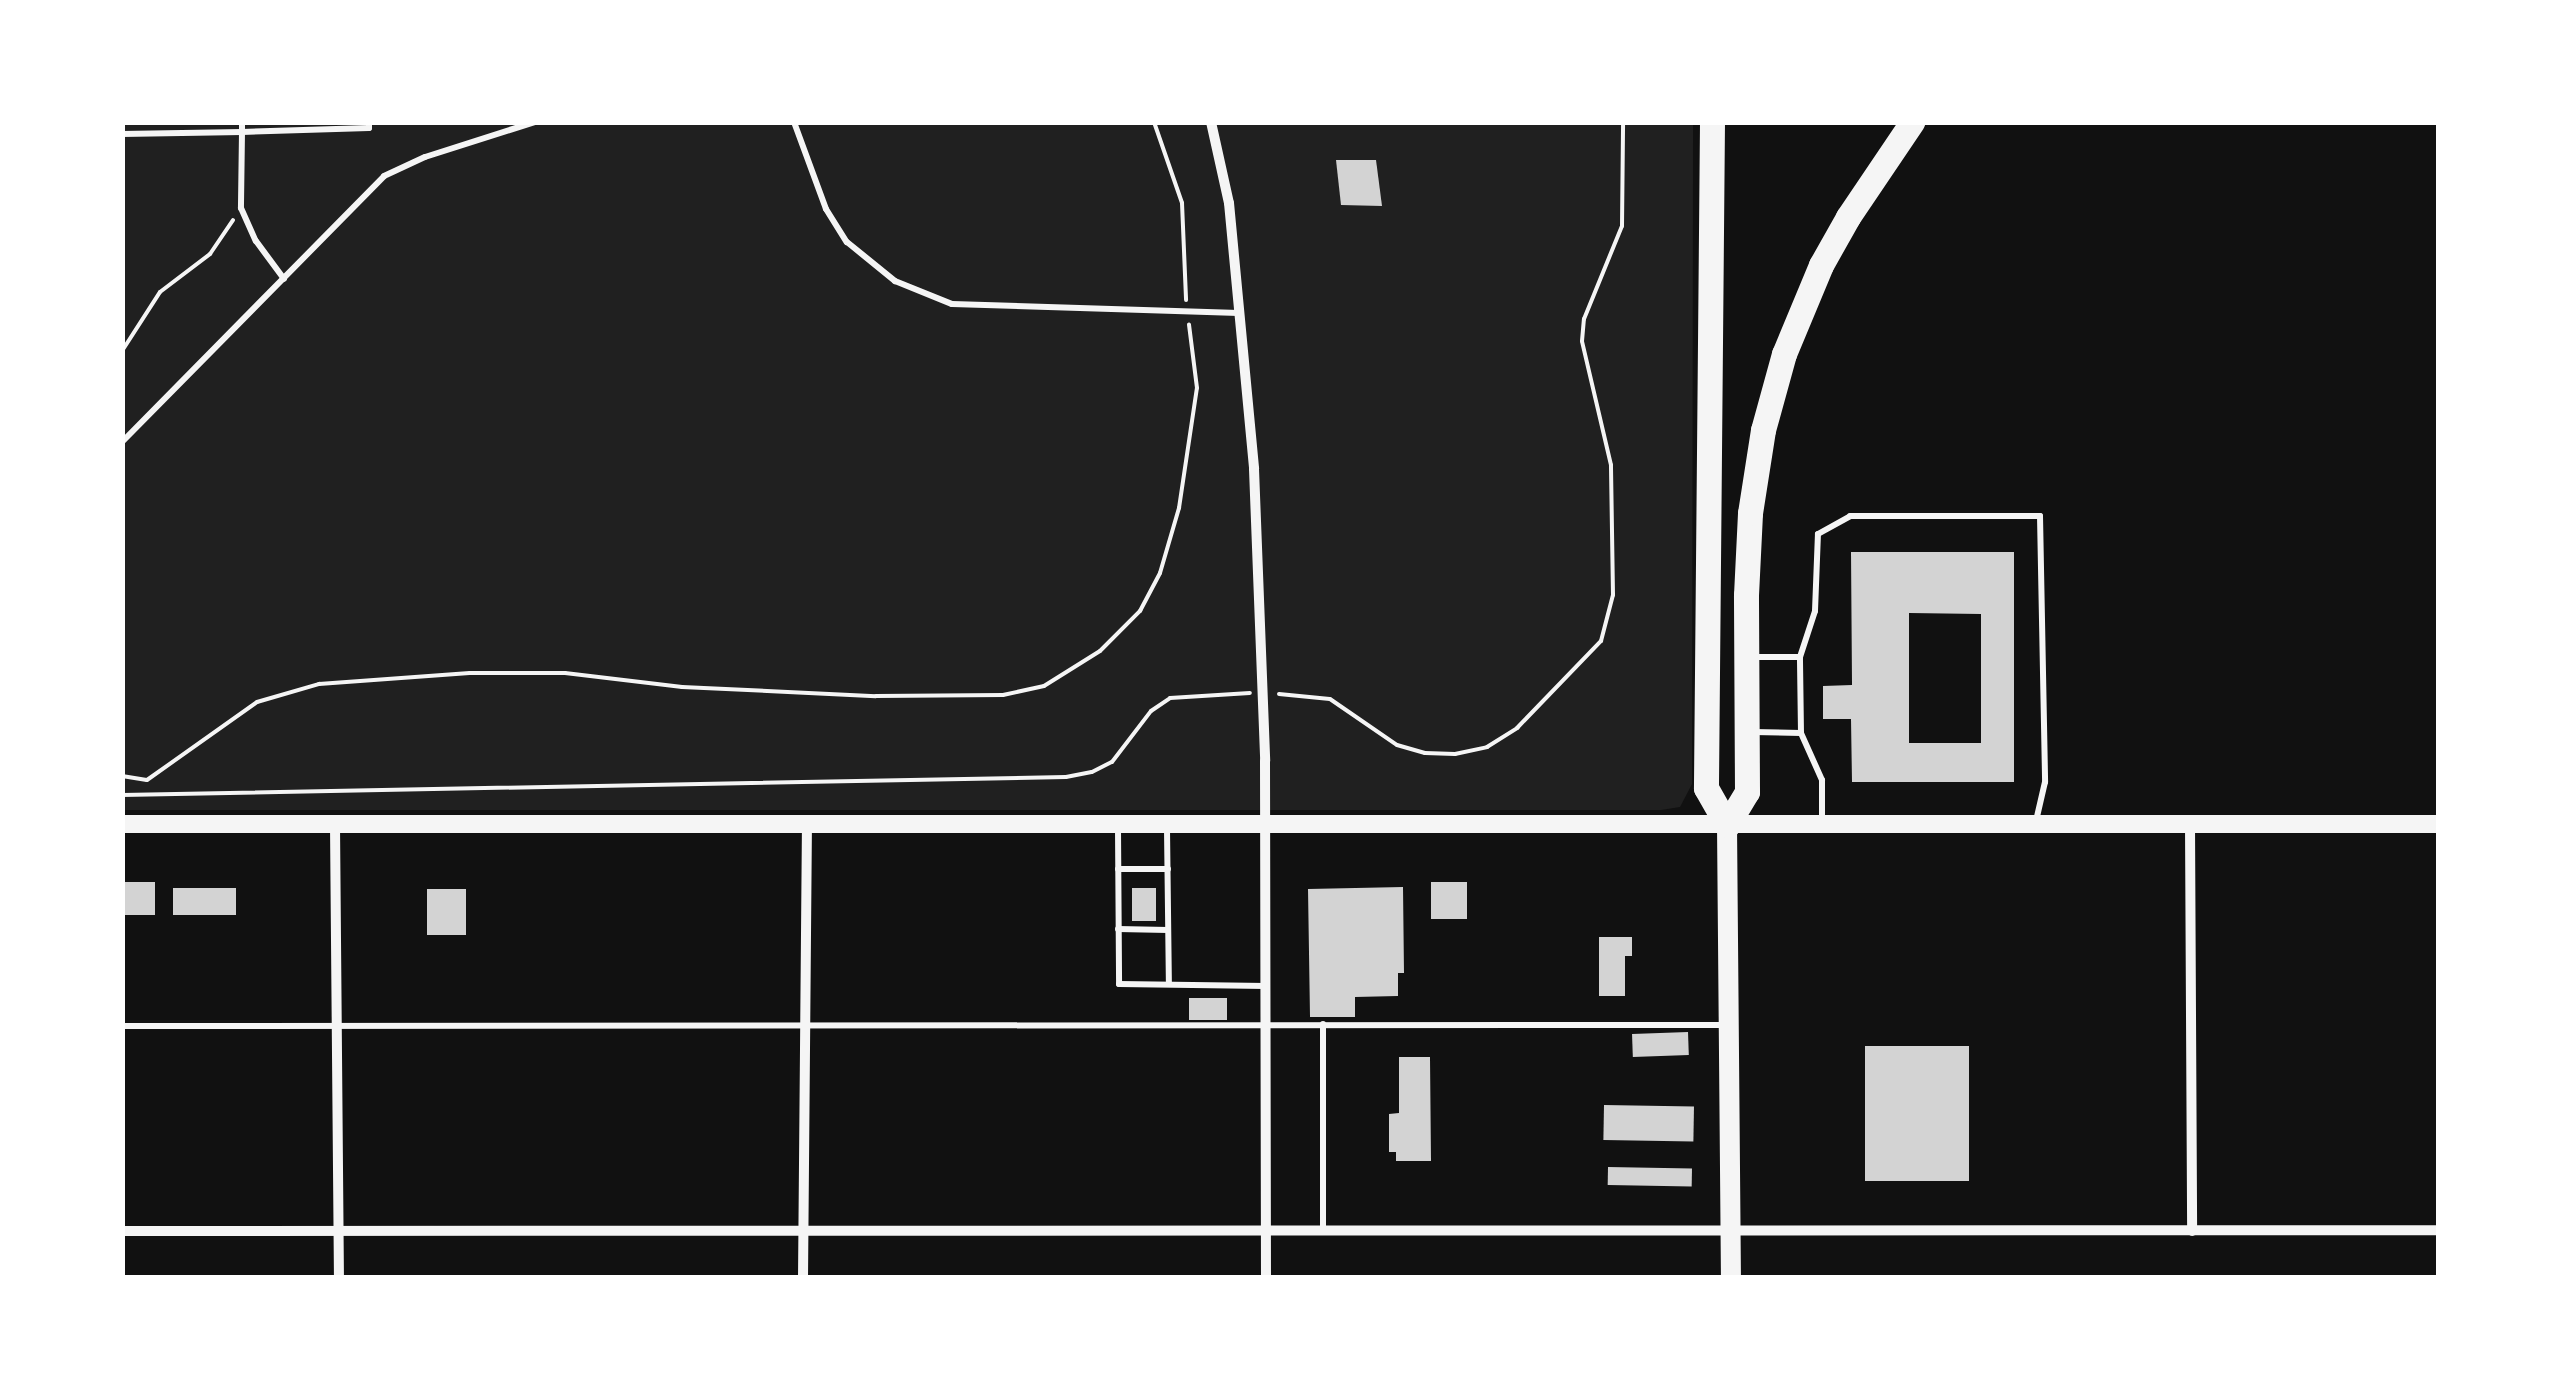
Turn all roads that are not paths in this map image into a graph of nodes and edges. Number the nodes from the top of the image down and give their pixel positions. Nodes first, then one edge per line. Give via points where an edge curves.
1 (242, 122) edge
2 (369, 122) edge
3 (535, 122) edge
4 (794, 122) edge
5 (1211, 122) edge
6 (1712, 122) edge
7 (1912, 122) edge
8 (242, 132) junction
9 (122, 134) edge
10 (285, 279) junction
11 (1239, 313) junction
12 (122, 442) edge
13 (1746, 657) junction
14 (1800, 657) junction
15 (1746, 732) junction
16 (1801, 733) junction
17 (122, 824) edge
18 (335, 824) junction
19 (1727, 824) junction
20 (1822, 824) junction
21 (2035, 824) junction
22 (2190, 824) junction
23 (2438, 824) edge
24 (807, 828) junction
25 (1118, 828) junction
26 (1168, 828) junction
27 (1266, 828) junction
28 (1118, 869) junction
29 (1168, 869) junction
30 (1118, 929) junction
31 (1168, 930) junction
32 (1169, 984) junction
33 (1267, 986) junction
34 (1267, 1024) junction
35 (1323, 1024) junction
36 (339, 1025) junction
37 (1730, 1025) junction
38 (122, 1026) edge
39 (804, 1028) junction
40 (339, 1230) junction
41 (2438, 1230) edge
42 (122, 1231) edge
43 (2192, 1231) junction
44 (1266, 1232) junction
45 (1322, 1232) junction
46 (802, 1233) junction
47 (1730, 1233) junction
48 (339, 1278) edge
49 (803, 1278) edge
50 (1266, 1278) edge
51 (1731, 1278) edge

1 - 8 lane
2 - 8 lane via 369,128
3 - 10 lane via 424,156 384,176
4 - 11 lane via 826,209 846,242 896,281 952,304
5 - 11 street via 1229,203
6 - 19 highway via 1706,788
7 - 13 highway via 1821,264 1784,354 1762,430 1750,513
8 - 9 lane
8 - 10 lane via 241,208
10 - 12 lane
11 - 27 street via 1254,469
13 - 14 lane
13 - 15 highway
14 - 16 lane
14 - 21 lane via 1815,611 1818,534 1850,516 2040,516 2045,782
15 - 16 lane
15 - 19 highway via 1747,792
16 - 20 lane via 1822,780
17 - 18 street
18 - 24 street
18 - 36 street
19 - 20 street
19 - 27 street
19 - 37 main road
20 - 21 street
21 - 22 street
22 - 23 street
22 - 43 street
24 - 25 street
24 - 39 street
25 - 26 street
25 - 28 lane
26 - 27 street
26 - 29 lane
27 - 33 street
28 - 29 lane
28 - 30 lane
29 - 31 lane
30 - 31 lane
30 - 32 lane via 1118,984
31 - 32 lane
32 - 33 lane
33 - 34 street
34 - 35 lane
34 - 39 lane
34 - 44 street
35 - 37 lane
35 - 45 lane
36 - 38 lane
36 - 39 lane
36 - 40 street
37 - 47 main road
39 - 46 street
40 - 42 street
40 - 46 street
40 - 48 street
41 - 43 street
43 - 47 street
44 - 45 street
44 - 46 street
44 - 50 street
45 - 47 street
46 - 49 street
47 - 51 main road

